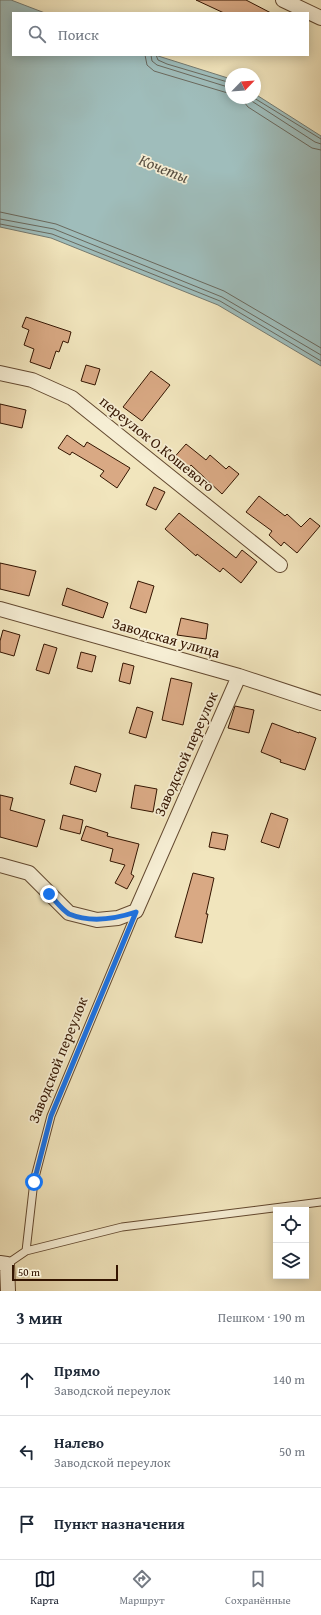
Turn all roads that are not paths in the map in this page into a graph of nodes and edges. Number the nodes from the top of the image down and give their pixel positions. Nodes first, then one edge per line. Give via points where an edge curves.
1 (283, 0) edge
2 (308, 12) edge
3 (309, 12) edge
4 (321, 18) edge
5 (0, 373) edge
6 (280, 565) dead end
7 (0, 609) edge
8 (239, 676) junction
9 (321, 703) edge
10 (0, 865) edge
11 (136, 912) junction
12 (321, 1202) edge
13 (26, 1251) junction
14 (4, 1263) edge
15 (8, 1291) edge

1 - 2 street
3 - 4 street
5 - 6 street, переулок О.Кошевого via 32,380 72,398
7 - 8 street, Заводская улица
8 - 9 street, Заводская улица
8 - 11 street, Заводской переулок
10 - 11 street via 29,873 69,914 97,920 118,918
11 - 13 lane, Заводской переулок via 51,1116 34,1182
12 - 13 lane via 122,1227
13 - 14 lane
14 - 15 street

